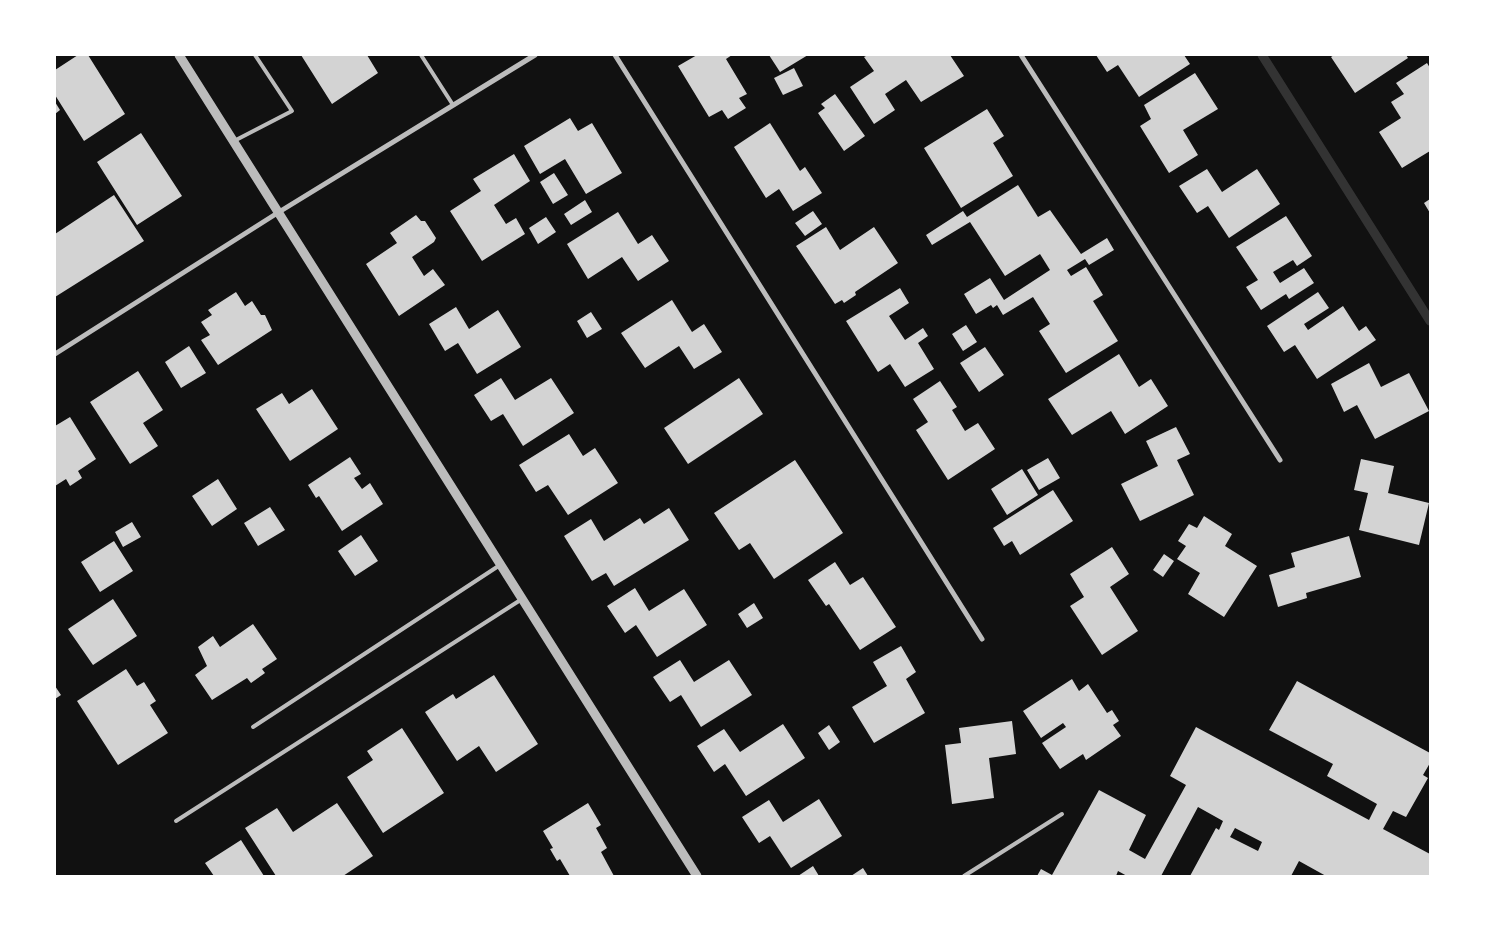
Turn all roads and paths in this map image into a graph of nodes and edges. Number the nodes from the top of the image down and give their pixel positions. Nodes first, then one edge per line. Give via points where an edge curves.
1 (179, 55) edge
2 (255, 55) edge
3 (421, 55) edge
4 (535, 55) edge
5 (615, 55) edge
6 (1021, 55) edge
7 (453, 106) junction
8 (234, 141) junction
9 (279, 212) junction
10 (55, 354) edge
11 (1280, 460) dead end
12 (500, 564) junction
13 (522, 599) junction
14 (982, 639) dead end
15 (253, 727) dead end
16 (1062, 814) dead end
17 (176, 821) dead end
18 (696, 876) edge
19 (964, 876) edge

1 - 8 street
2 - 8 lane via 292,111
3 - 7 lane
4 - 7 street
5 - 14 street
6 - 11 street
7 - 9 street
8 - 9 street
9 - 10 street
9 - 12 street
12 - 13 street
12 - 15 lane
13 - 17 lane
13 - 18 street
16 - 19 lane

